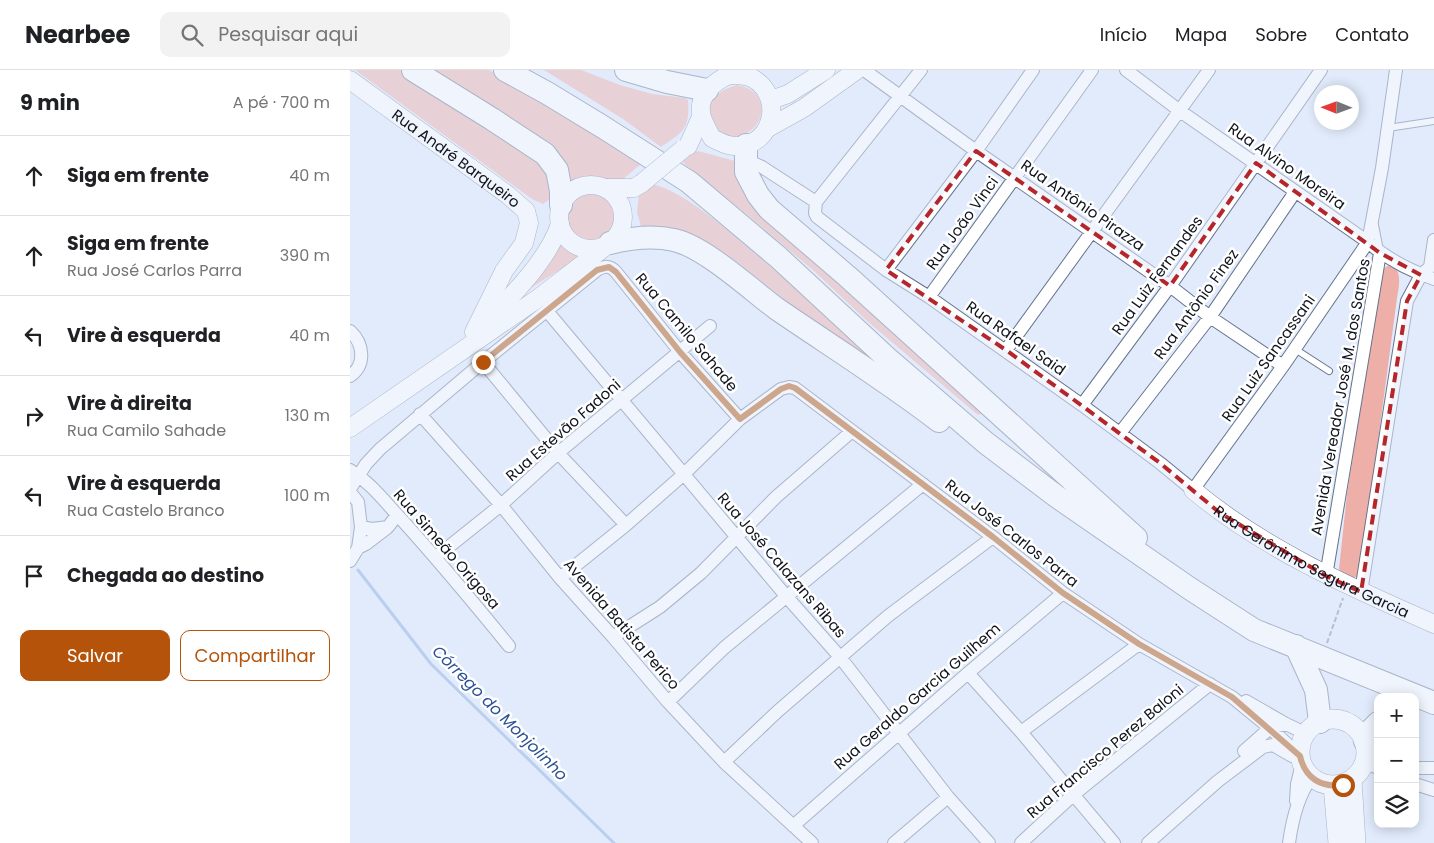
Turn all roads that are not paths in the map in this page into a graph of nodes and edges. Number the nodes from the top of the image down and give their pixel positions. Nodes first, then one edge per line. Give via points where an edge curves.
1 (412, 70) edge
2 (504, 70) edge
3 (626, 70) edge
4 (826, 70) edge
5 (857, 70) edge
6 (864, 70) edge
7 (921, 70) edge
8 (1033, 70) edge
9 (1092, 70) edge
10 (1126, 70) edge
11 (1209, 70) edge
12 (1321, 70) edge
13 (1396, 70) edge
14 (727, 73) edge
15 (350, 80) edge
16 (707, 90) junction
17 (900, 97) junction
18 (771, 100) junction
19 (1180, 111) junction
20 (701, 117) junction
21 (1434, 121) edge
22 (768, 128) junction
23 (1388, 128) junction
24 (712, 138) junction
25 (685, 148) junction
26 (976, 151) junction
27 (746, 152) junction
28 (1256, 163) junction
29 (1015, 178) junction
30 (638, 185) junction
31 (605, 188) junction
32 (1295, 192) junction
33 (816, 202) junction
34 (622, 210) junction
35 (561, 214) junction
36 (1374, 219) junction
37 (1092, 232) junction
38 (1434, 240) edge
39 (610, 242) junction
40 (1368, 242) junction
41 (1380, 253) junction
42 (886, 270) junction
43 (1421, 274) junction
44 (1434, 279) edge
45 (1170, 286) junction
46 (929, 297) junction
47 (547, 311) junction
48 (1210, 316) junction
49 (710, 326) dead end
50 (350, 331) edge
51 (474, 332) junction
52 (1295, 349) junction
53 (1006, 350) junction
54 (680, 352) junction
55 (483, 362) junction
56 (1283, 366) junction
57 (1329, 371) dead end
58 (350, 376) edge
59 (621, 401) junction
60 (1082, 405) junction
61 (420, 414) junction
62 (350, 417) edge
63 (740, 419) junction
64 (350, 428) edge
65 (851, 432) junction
66 (1120, 433) junction
67 (558, 453) junction
68 (354, 472) edge
69 (684, 474) junction
70 (923, 484) junction
71 (350, 490) edge
72 (1194, 490) junction
73 (1056, 496) junction
74 (501, 505) junction
75 (397, 515) junction
76 (626, 525) junction
77 (361, 527) junction
78 (388, 527) junction
79 (736, 536) junction
80 (993, 537) junction
81 (358, 548) junction
82 (436, 557) junction
83 (350, 561) edge
84 (1326, 576) junction
85 (560, 578) junction
86 (1189, 588) junction
87 (1354, 589) junction
88 (1063, 593) junction
89 (786, 596) junction
90 (1434, 624) edge
91 (613, 637) junction
92 (1139, 644) junction
93 (509, 646) dead end
94 (1296, 646) junction
95 (840, 657) junction
96 (968, 672) junction
97 (1210, 684) junction
98 (1232, 697) junction
99 (668, 702) junction
100 (1425, 702) edge
101 (1286, 724) junction
102 (1312, 727) junction
103 (1270, 728) junction
104 (1021, 732) junction
105 (898, 733) junction
106 (1372, 751) edge
107 (724, 762) junction
108 (1303, 764) junction
109 (1419, 768) edge
110 (1434, 768) edge
111 (1352, 780) junction
112 (1218, 781) junction
113 (1419, 785) edge
114 (1333, 786) junction
115 (1434, 790) edge
116 (1073, 795) junction
117 (948, 797) junction
118 (792, 826) junction
119 (1288, 842) edge
120 (812, 843) edge
121 (894, 843) edge
122 (989, 843) edge
123 (1021, 843) edge
124 (1114, 843) edge
125 (1148, 843) edge
126 (1338, 843) edge
127 (1356, 843) edge

1 - 35 highway via 545,154 557,170
2 - 73 highway via 547,93 689,182 986,443
3 - 16 highway
4 - 18 main road via 788,94
5 - 22 main road via 804,108
6 - 17 street, Rua Antônio Pirazza
7 - 17 street
8 - 26 street
9 - 29 street, Rua João Vinci
10 - 19 street, Rua Alvino Moreira
11 - 19 street
12 - 28 street, Rua Luiz Fernandes
13 - 23 street, Avenida Vereador José M. dos Santos
14 - 16 main road
14 - 18 main road via 752,78
15 - 51 main road, Rua André Barqueiro via 526,211 529,223 524,243 504,271
16 - 20 main road
17 - 26 street, Rua Antônio Pirazza
17 - 33 street
18 - 22 main road
19 - 28 street, Rua Alvino Moreira
19 - 37 street
20 - 24 main road
20 - 25 main road
21 - 23 lane
22 - 27 main road
23 - 36 street, Avenida Vereador José M. dos Santos
24 - 25 main road
24 - 27 main road
25 - 30 main road, bridge
26 - 29 street, Rua Antônio Pirazza
26 - 42 street
27 - 33 street via 762,167
27 - 86 highway via 746,172 750,182 769,209 847,276
28 - 32 street, Rua Alvino Moreira
28 - 45 street, Rua Luiz Fernandes
29 - 37 street, Rua Antônio Pirazza
29 - 46 street, Rua João Vinci
30 - 31 main road
30 - 34 main road
31 - 34 main road via 617,198
31 - 35 main road via 584,185 575,189 566,196
32 - 40 street, Rua Alvino Moreira
32 - 48 street, Rua Antônio Finez
33 - 42 street, Rua Rafael Said via 817,217
34 - 39 main road via 619,231
35 - 39 main road via 566,237 574,244 594,249
35 - 51 main road via 550,247 538,264 502,307
36 - 40 street, Avenida Vereador José M. dos Santos
36 - 41 lane
37 - 45 street, Rua Antônio Pirazza
37 - 53 street
38 - 43 street via 1430,267
39 - 64 main road via 540,296
39 - 73 highway via 660,238 697,250 995,462
40 - 41 street, Rua Alvino Moreira
40 - 52 street, Rua Luiz Sancassani
41 - 43 street, Rua Alvino Moreira
41 - 84 street, Avenida Vereador José M. dos Santos
42 - 46 street, Rua Rafael Said
43 - 44 street, Rua Alvino Moreira
43 - 87 street via 1407,301
45 - 48 street, Rua Antônio Pirazza
45 - 60 street, Rua Luiz Fernandes
46 - 53 street, Rua Rafael Said
47 - 54 street, Rua Camilo Sahade via 597,270 609,267
47 - 55 street
47 - 59 street, Rua José Calazans Ribas
48 - 56 street, Rua Antônio Pirazza
48 - 66 street, Rua Antônio Finez
49 - 54 street, Rua Estevão Fadoni
50 - 58 street via 357,339 362,358 360,367
51 - 62 main road
52 - 56 street, Rua Luiz Sancassani
52 - 57 lane
53 - 60 street, Rua Rafael Said
54 - 59 street, Rua Estevão Fadoni
54 - 63 street, Rua Camilo Sahade
55 - 61 street
55 - 67 street
56 - 72 street, Rua Luiz Sancassani
59 - 67 street, Rua Estevão Fadoni
59 - 69 street, Rua José Calazans Ribas
60 - 66 street, Rua Rafael Said
61 - 68 street
61 - 74 street, Avenida Batista Perico
63 - 65 street, Rua José Carlos Parra via 789,386
63 - 69 street
65 - 70 street, Rua José Carlos Parra
65 - 79 street
66 - 72 street, Rua Rafael Said
67 - 74 street, Rua Estevão Fadoni
67 - 76 street
68 - 71 street
68 - 75 street, Rua Simeão Origosa
69 - 76 street
69 - 79 street, Rua José Calazans Ribas
70 - 80 street, Rua José Carlos Parra
70 - 89 street
71 - 77 street via 358,502
72 - 84 main road, Rua Gerônimo Segura Garcia via 1220,513
73 - 86 highway
74 - 82 street, Rua Estevão Fadoni
74 - 85 street, Avenida Batista Perico
75 - 78 street
75 - 82 street, Rua Simeão Origosa
76 - 85 street
77 - 78 street
77 - 81 street
78 - 81 street
79 - 89 street, Rua José Calazans Ribas
79 - 91 street via 701,573 660,607
80 - 88 street, Rua José Carlos Parra
80 - 95 street via 888,616
81 - 83 street
82 - 93 street, Rua Simeão Origosa
84 - 87 main road, Rua Gerônimo Segura Garcia
85 - 91 street, Avenida Batista Perico
86 - 94 highway via 1254,630
87 - 90 main road, Rua Gerônimo Segura Garcia
88 - 92 street, Rua José Carlos Parra
88 - 96 street, Rua Geraldo Garcia Guilhem
89 - 95 street, Rua José Calazans Ribas
89 - 99 street via 724,648
91 - 99 street, Avenida Batista Perico
92 - 97 street, Rua José Carlos Parra
92 - 104 street
94 - 100 highway
94 - 102 highway via 1319,702
95 - 105 street, Rua José Calazans Ribas
95 - 107 street
96 - 104 street
96 - 105 street, Rua Geraldo Garcia Guilhem
97 - 98 street, Rua José Carlos Parra
97 - 116 street, Rua Francisco Perez Baloni
98 - 101 street, Rua José Carlos Parra via 1248,702
98 - 103 street, Rua José Carlos Parra
99 - 107 street, Avenida Batista Perico
101 - 102 street, Rua José Carlos Parra
101 - 103 street
102 - 106 main road via 1330,719 1351,724
102 - 108 main road via 1300,748
103 - 108 street, Rua José Carlos Parra
103 - 112 street
104 - 116 street
105 - 117 street, Rua José Calazans Ribas
105 - 118 street, Rua Geraldo Garcia Guilhem
106 - 111 main road
107 - 118 street, Avenida Batista Perico
108 - 112 street via 1273,746 1263,747
108 - 114 main road via 1321,784
108 - 119 street
109 - 110 street
111 - 114 main road
111 - 127 main road
112 - 125 street
113 - 115 street
114 - 126 main road
116 - 123 street, Rua Francisco Perez Baloni
116 - 124 street
117 - 121 street
117 - 122 street, Rua José Calazans Ribas
118 - 120 street, Avenida Batista Perico

